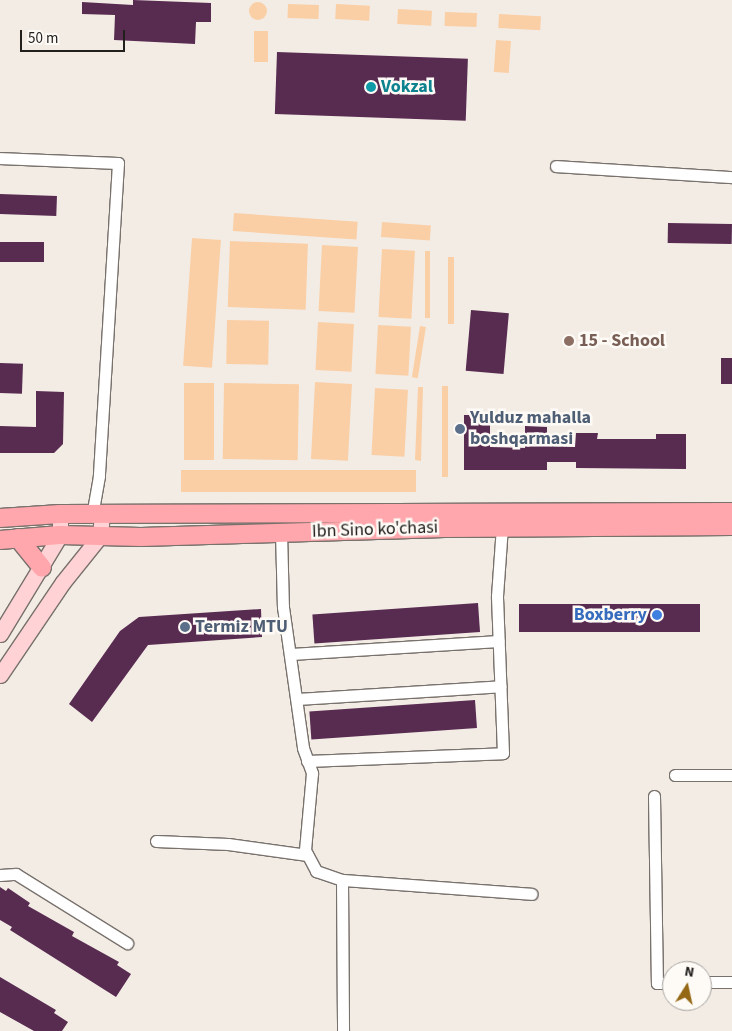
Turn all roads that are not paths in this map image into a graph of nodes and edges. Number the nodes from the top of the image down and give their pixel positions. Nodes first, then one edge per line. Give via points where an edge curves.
1 (0, 158) edge
2 (556, 166) dead end
3 (732, 177) edge
4 (732, 512) edge
5 (60, 514) junction
6 (97, 515) junction
7 (0, 518) edge
8 (732, 526) edge
9 (502, 527) junction
10 (281, 532) junction
11 (60, 535) junction
12 (100, 536) junction
13 (18, 538) junction
14 (0, 540) edge
15 (42, 568) junction
16 (0, 634) edge
17 (499, 641) junction
18 (291, 654) junction
19 (0, 675) edge
20 (501, 686) junction
21 (297, 699) junction
22 (307, 760) junction
23 (674, 775) dead end
24 (732, 775) edge
25 (654, 796) dead end
26 (156, 841) dead end
27 (307, 855) junction
28 (0, 875) edge
29 (342, 880) junction
30 (531, 894) dead end
31 (127, 943) dead end
32 (712, 982) edge
33 (732, 982) edge
34 (662, 983) edge
35 (343, 1031) edge

1 - 6 street via 118,163
2 - 3 street
4 - 6 main road, Ibn Sino ko'chasi
5 - 6 main road, Ibn Sino ko'chasi
5 - 7 main road, Ibn Sino ko'chasi
5 - 11 main road
6 - 12 main road
8 - 9 main road, Ibn Sino ko'chasi
9 - 10 main road, Ibn Sino ko'chasi
9 - 17 street via 497,566
10 - 12 main road, Ibn Sino ko'chasi
10 - 18 street via 283,607
11 - 12 main road, Ibn Sino ko'chasi
11 - 13 main road, Ibn Sino ko'chasi
11 - 15 main road
12 - 19 main road via 63,582
13 - 14 main road, Ibn Sino ko'chasi
13 - 15 main road
15 - 16 main road
17 - 18 street
17 - 20 street
18 - 21 street
20 - 21 street
20 - 22 street via 503,753
21 - 22 street
22 - 27 street via 312,773
23 - 24 street
25 - 34 street via 656,983
26 - 27 street via 228,844
27 - 29 street via 316,871
28 - 31 street via 16,874
29 - 30 street
29 - 35 street
32 - 33 street

